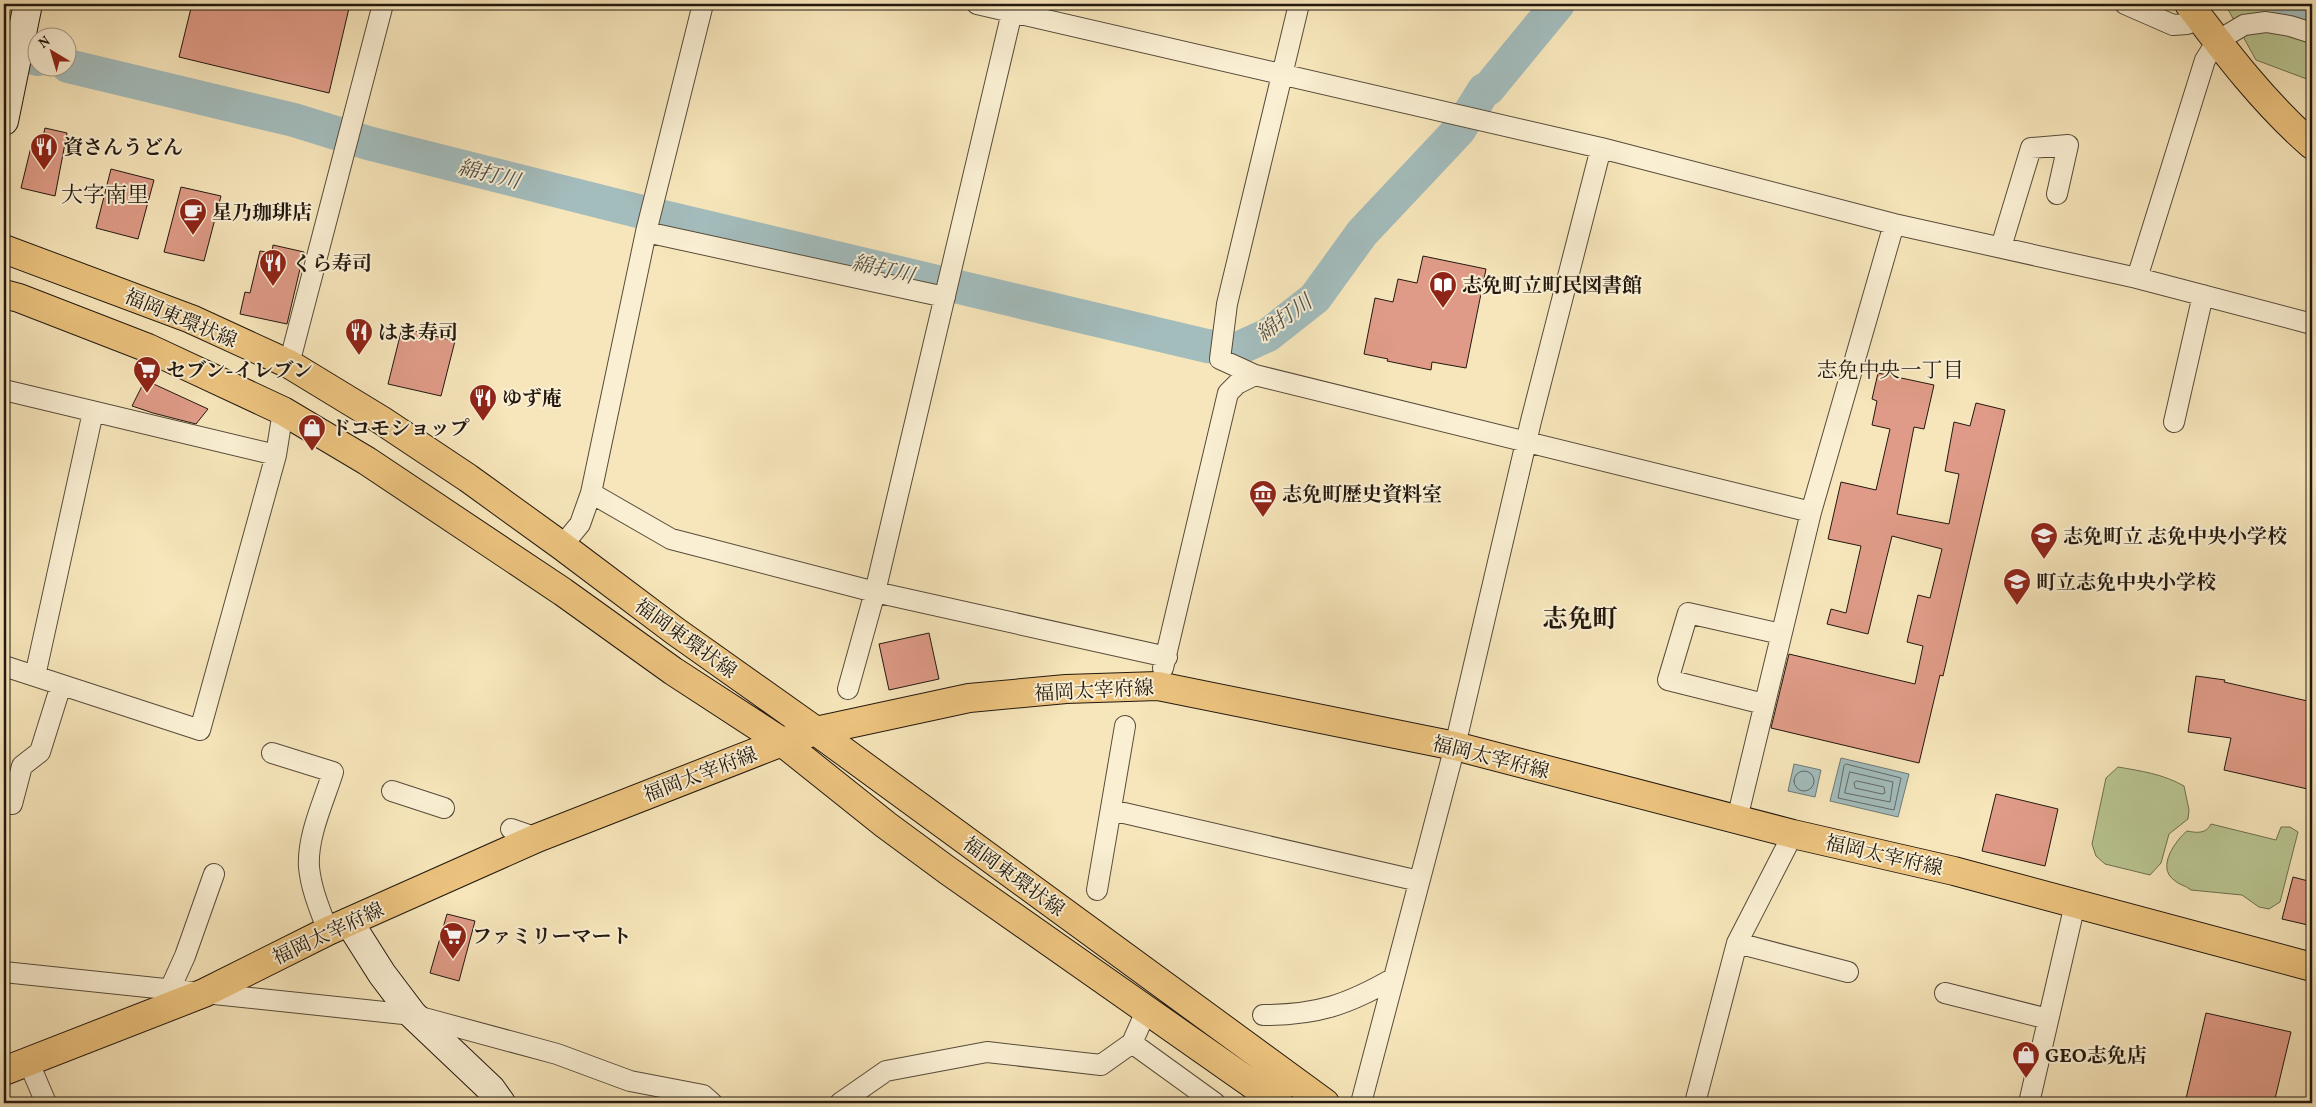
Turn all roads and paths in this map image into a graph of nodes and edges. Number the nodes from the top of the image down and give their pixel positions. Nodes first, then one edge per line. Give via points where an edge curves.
1 (28, 4) edge
2 (383, 4) edge
3 (703, 4) edge
4 (977, 4) edge
5 (1299, 4) edge
6 (2125, 4) edge
7 (2195, 11) edge
8 (1012, 12) junction
9 (2312, 33) edge
10 (2217, 41) junction
11 (1283, 74) junction
12 (4, 121) edge
13 (2312, 144) edge
14 (1601, 148) junction
15 (2058, 194) dead end
16 (1894, 224) junction
17 (646, 232) junction
18 (2002, 247) junction
19 (4, 249) edge
20 (2137, 278) junction
21 (4, 294) edge
22 (2203, 295) junction
23 (944, 297) junction
24 (2312, 324) edge
25 (289, 364) junction
26 (1255, 375) junction
27 (4, 390) edge
28 (283, 411) junction
29 (92, 412) junction
30 (2174, 422) dead end
31 (1527, 442) junction
32 (276, 455) junction
33 (591, 493) junction
34 (1811, 512) junction
35 (562, 546) junction
36 (875, 592) junction
37 (1781, 634) junction
38 (1167, 657) junction
39 (4, 666) edge
40 (36, 676) junction
41 (61, 685) junction
42 (1158, 686) junction
43 (848, 689) dead end
44 (1764, 704) junction
45 (1125, 726) dead end
46 (816, 731) junction
47 (782, 742) junction
48 (1454, 746) junction
49 (272, 753) dead end
50 (392, 791) dead end
51 (12, 804) dead end
52 (444, 808) dead end
53 (1111, 810) junction
54 (1737, 819) junction
55 (1793, 834) junction
56 (214, 874) dead end
57 (1419, 881) junction
58 (1097, 890) dead end
59 (2075, 904) junction
60 (339, 926) junction
61 (1737, 943) junction
62 (2312, 967) edge
63 (4, 972) edge
64 (1848, 972) dead end
65 (1394, 978) junction
66 (170, 989) junction
67 (204, 993) junction
68 (1945, 993) dead end
69 (1148, 1009) junction
70 (413, 1015) junction
71 (1263, 1015) dead end
72 (2048, 1019) junction
73 (1132, 1043) junction
74 (16, 1067) edge
75 (46, 1103) edge
76 (501, 1103) edge
77 (712, 1103) edge
78 (840, 1103) edge
79 (1214, 1103) edge
80 (1279, 1103) edge
81 (1325, 1103) edge
82 (1360, 1103) edge
83 (1695, 1103) edge
84 (2029, 1103) edge

1 - 12 street
2 - 25 street
3 - 17 street
4 - 8 street
5 - 11 street
6 - 7 street via 2173,25 2187,24
7 - 10 main road
8 - 11 street
8 - 23 street
9 - 10 street via 2266,22 2244,25
10 - 13 main road via 2288,123
10 - 20 street via 2206,60
11 - 14 street
11 - 26 street via 1227,304 1220,359
14 - 16 street
14 - 31 street
15 - 18 street via 2068,145 2031,148
16 - 18 street
16 - 34 street
17 - 23 street
17 - 33 street
18 - 20 street
19 - 25 main road, 福岡東環状線 via 191,319
20 - 22 street
21 - 28 main road, 福岡東環状線 via 148,348
22 - 24 street
22 - 30 street
23 - 36 street
25 - 35 main road, 福岡東環状線 via 381,420
26 - 31 street
26 - 38 street via 1228,393
27 - 29 street
28 - 32 street
28 - 47 main road, 福岡東環状線 via 375,466
29 - 32 street
29 - 40 street
31 - 34 street
31 - 48 street
32 - 41 street via 200,730
33 - 35 street via 580,524
33 - 36 street via 671,539
34 - 37 street
35 - 46 main road, 福岡東環状線
36 - 38 street
36 - 43 street
37 - 44 street
37 - 44 street via 1688,613 1668,680
38 - 42 street
39 - 40 street
40 - 41 street
41 - 51 street via 40,752 22,766
42 - 46 main road, 福岡太宰府線 via 969,698
42 - 48 main road, 福岡太宰府線
44 - 54 street
45 - 53 street
46 - 47 main road, 福岡太宰府線
46 - 81 main road, 福岡東環状線
47 - 60 main road, 福岡太宰府線 via 524,834
47 - 69 main road, 福岡東環状線 via 940,865
48 - 54 main road, 福岡太宰府線
48 - 57 street
49 - 60 street via 333,772 313,836 309,866 315,898
50 - 52 street
53 - 57 street
53 - 58 street
54 - 55 main road, 福岡太宰府線
55 - 59 main road, 福岡太宰府線 via 1954,871
55 - 61 street
56 - 66 street
57 - 65 street
59 - 62 main road, 福岡太宰府線
59 - 72 street
60 - 67 main road, 福岡太宰府線
60 - 70 street
61 - 64 street
61 - 83 street
63 - 66 street
65 - 71 street via 1358,998 1324,1009 1293,1015
65 - 82 street
66 - 67 street
67 - 70 street
67 - 74 main road, 福岡太宰府線
68 - 72 street
69 - 73 street
69 - 80 main road, 福岡東環状線
70 - 76 street via 491,1089
70 - 77 street via 557,1054 630,1081 703,1095
72 - 84 street
73 - 78 street via 1101,1065 987,1052 886,1071
73 - 79 street
74 - 75 street

